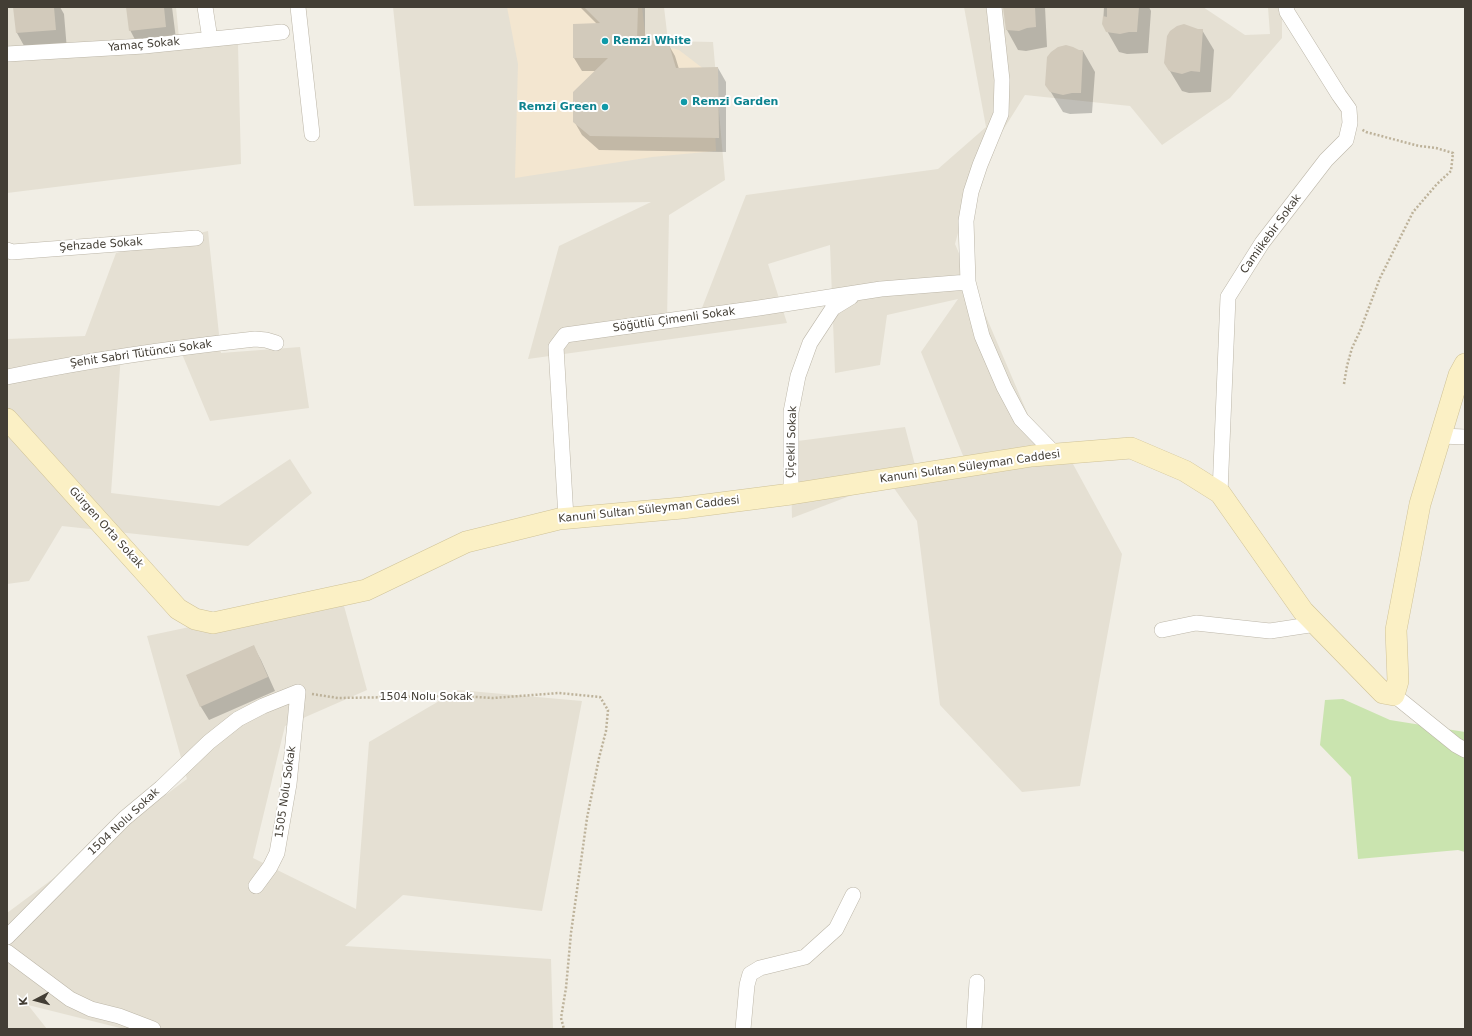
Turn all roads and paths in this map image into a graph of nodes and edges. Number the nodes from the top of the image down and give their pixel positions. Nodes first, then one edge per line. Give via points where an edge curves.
1 (206, 7) edge
2 (298, 7) edge
3 (994, 7) edge
4 (1286, 7) edge
5 (282, 32) dead end
6 (210, 39) junction
7 (7, 54) edge
8 (1350, 123) junction
9 (312, 134) dead end
10 (196, 238) dead end
11 (7, 250) edge
12 (968, 282) junction
13 (858, 292) junction
14 (276, 343) dead end
15 (1465, 364) edge
16 (7, 377) edge
17 (1344, 384) dead end
18 (7, 419) edge
19 (1441, 436) junction
20 (1465, 437) edge
21 (1055, 454) junction
22 (1220, 493) junction
23 (791, 494) junction
24 (566, 518) junction
25 (213, 623) joint
26 (1316, 624) junction
27 (1162, 630) dead end
28 (298, 692) junction
29 (1394, 695) junction
30 (1465, 750) edge
31 (256, 886) dead end
32 (853, 895) dead end
33 (7, 937) edge
34 (7, 952) edge
35 (977, 982) dead end
36 (153, 1029) edge
37 (564, 1029) edge
38 (743, 1029) edge
39 (974, 1029) edge

1 - 6 street
2 - 9 street
3 - 12 street via 1002,80 1001,114 971,192 966,221
4 - 8 street via 1349,109
5 - 6 street, Yamaç Sokak
6 - 7 street, Yamaç Sokak via 144,46
8 - 17 path via 1366,132 1454,153 1451,171 1413,212 1380,278 1352,348
8 - 22 street, Camiikebir Sokak via 1346,140 1326,160 1262,243 1228,297
10 - 11 street, Şehzade Sokak via 12,252
12 - 13 street, Söğütlü Çimenli Sokak
12 - 21 street via 982,336 1004,387 1021,419
13 - 23 street, Çiçekli Sokak via 833,308 810,343 798,376 791,412
13 - 24 street, Söğütlü Çimenli Sokak via 565,335 556,347
14 - 16 street, Şehit Sabri Tütüncü Sokak via 255,339 181,347 63,365
15 - 19 street via 1459,375
18 - 25 street, Gürgen Orta Sokak via 178,609 195,619
19 - 20 street
19 - 29 street via 1420,504 1397,623 1398,681
21 - 22 street, Kanuni Sultan Süleyman Caddesi via 1131,448 1185,471
21 - 23 street, Kanuni Sultan Süleyman Caddesi
22 - 26 street, Kanuni Sultan Süleyman Caddesi via 1303,611
23 - 24 street, Kanuni Sultan Süleyman Caddesi via 682,508
24 - 25 street, Kanuni Sultan Süleyman Caddesi via 466,542 366,590
26 - 27 street via 1270,631 1196,622
26 - 29 street, Kanuni Sultan Süleyman Caddesi via 1383,693
28 - 31 street, 1505 Nolu Sokak via 289,784 276,853 270,867
28 - 33 street, 1504 Nolu Sokak via 238,719 209,742 125,818
28 - 37 path, 1504 Nolu Sokak via 338,698 494,698 560,693 600,697 608,710 606,731 598,758 583,841 561,1018
29 - 30 street
32 - 38 street via 836,928 805,957 760,968 750,974
34 - 36 street via 70,999 91,1009
35 - 39 street

